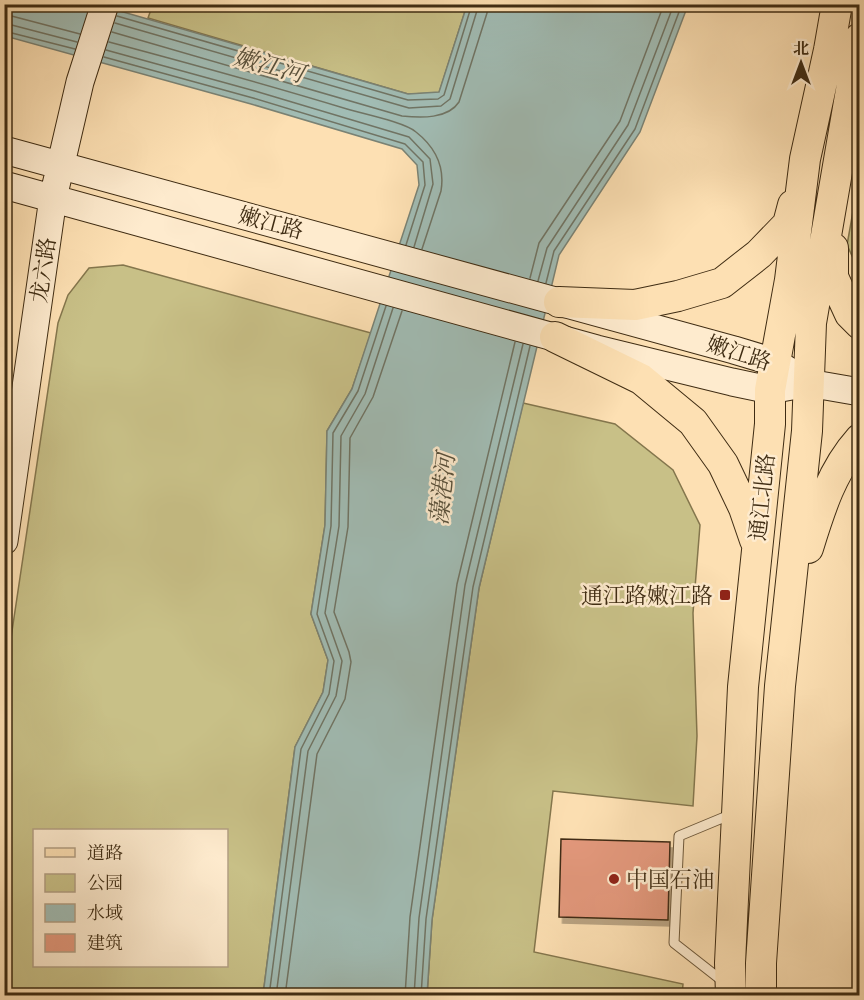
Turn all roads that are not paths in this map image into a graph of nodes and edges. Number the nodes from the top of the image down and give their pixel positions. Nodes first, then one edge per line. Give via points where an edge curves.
1 (105, 4) edge
2 (837, 4) edge
3 (860, 38) edge
4 (4, 150) edge
5 (805, 159) junction
6 (61, 166) junction
7 (4, 185) edge
8 (53, 198) junction
9 (832, 199) junction
10 (559, 302) junction
11 (860, 324) edge
12 (555, 337) junction
13 (772, 376) junction
14 (808, 383) junction
15 (860, 392) edge
16 (860, 439) edge
17 (4, 541) edge
18 (757, 545) junction
19 (788, 611) junction
20 (737, 812) junction
21 (731, 991) edge
22 (761, 996) edge

1 - 6 main road, 龙六路 via 80,82
2 - 5 main road, 通江北路
3 - 9 main road, 通江北路
4 - 6 main road, 嫩江路
5 - 10 main road via 788,224 759,254 722,283 635,304
5 - 13 main road, 通江北路 via 790,280
6 - 8 main road, 龙六路
6 - 10 main road, 嫩江路
7 - 8 main road, 嫩江路
8 - 12 main road, 嫩江路
8 - 17 main road, 龙六路
9 - 11 main road via 833,276 850,314
9 - 14 main road, 通江北路 via 811,323
10 - 13 main road, 嫩江路
12 - 13 main road, 嫩江路
12 - 18 main road via 640,379 693,422 723,464
13 - 14 main road, 嫩江路
13 - 18 main road, 通江北路
14 - 15 main road
14 - 19 main road, 通江北路 via 807,431
16 - 19 main road via 845,456 821,505
18 - 20 main road, 通江北路 via 743,687
19 - 22 main road, 通江北路
20 - 21 main road, 通江北路
20 - 21 lane via 679,836 674,943

